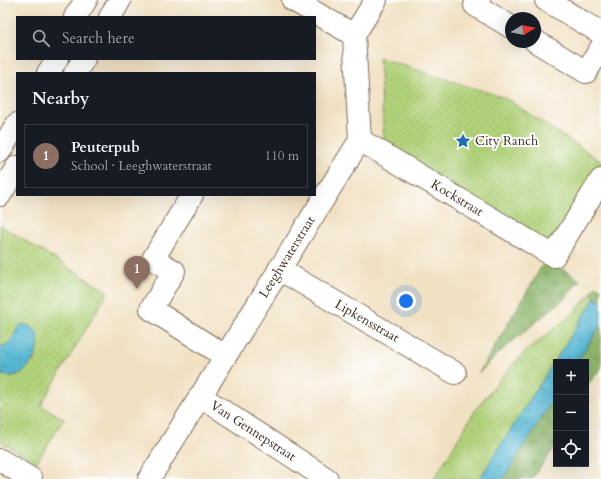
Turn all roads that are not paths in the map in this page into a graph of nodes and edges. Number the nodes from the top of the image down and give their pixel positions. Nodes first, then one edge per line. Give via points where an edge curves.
1 (86, 0) edge
2 (100, 0) edge
3 (120, 0) edge
4 (293, 0) edge
5 (376, 0) edge
6 (479, 0) edge
7 (546, 0) edge
8 (76, 16) edge
9 (91, 16) edge
10 (111, 16) edge
11 (505, 22) edge
12 (601, 33) edge
13 (354, 36) junction
14 (541, 45) edge
15 (601, 48) edge
16 (56, 60) edge
17 (83, 60) edge
18 (49, 72) edge
19 (76, 72) edge
20 (16, 126) edge
21 (360, 140) junction
22 (0, 151) edge
23 (16, 169) edge
24 (601, 180) edge
25 (0, 195) edge
26 (191, 196) edge
27 (279, 269) junction
28 (225, 356) junction
29 (455, 373) dead end
30 (200, 396) junction
31 (0, 460) edge
32 (32, 479) edge
33 (149, 479) edge
34 (327, 479) edge

1 - 8 street
2 - 9 street
3 - 10 street
4 - 13 street
5 - 13 street
6 - 11 street via 475,5
7 - 12 street
13 - 21 street
14 - 15 street via 586,72
16 - 18 street
17 - 19 street
20 - 22 street
21 - 24 street, Kockstraat via 554,256
21 - 27 street, Leeghwaterstraat
23 - 25 street
26 - 28 street via 154,259 174,271 151,309
27 - 28 street, Leeghwaterstraat
27 - 29 street, Lipkensstraat
28 - 30 street, Leeghwaterstraat
30 - 33 street, Leeghwaterstraat
30 - 34 street, Van Gennepstraat
31 - 32 street

